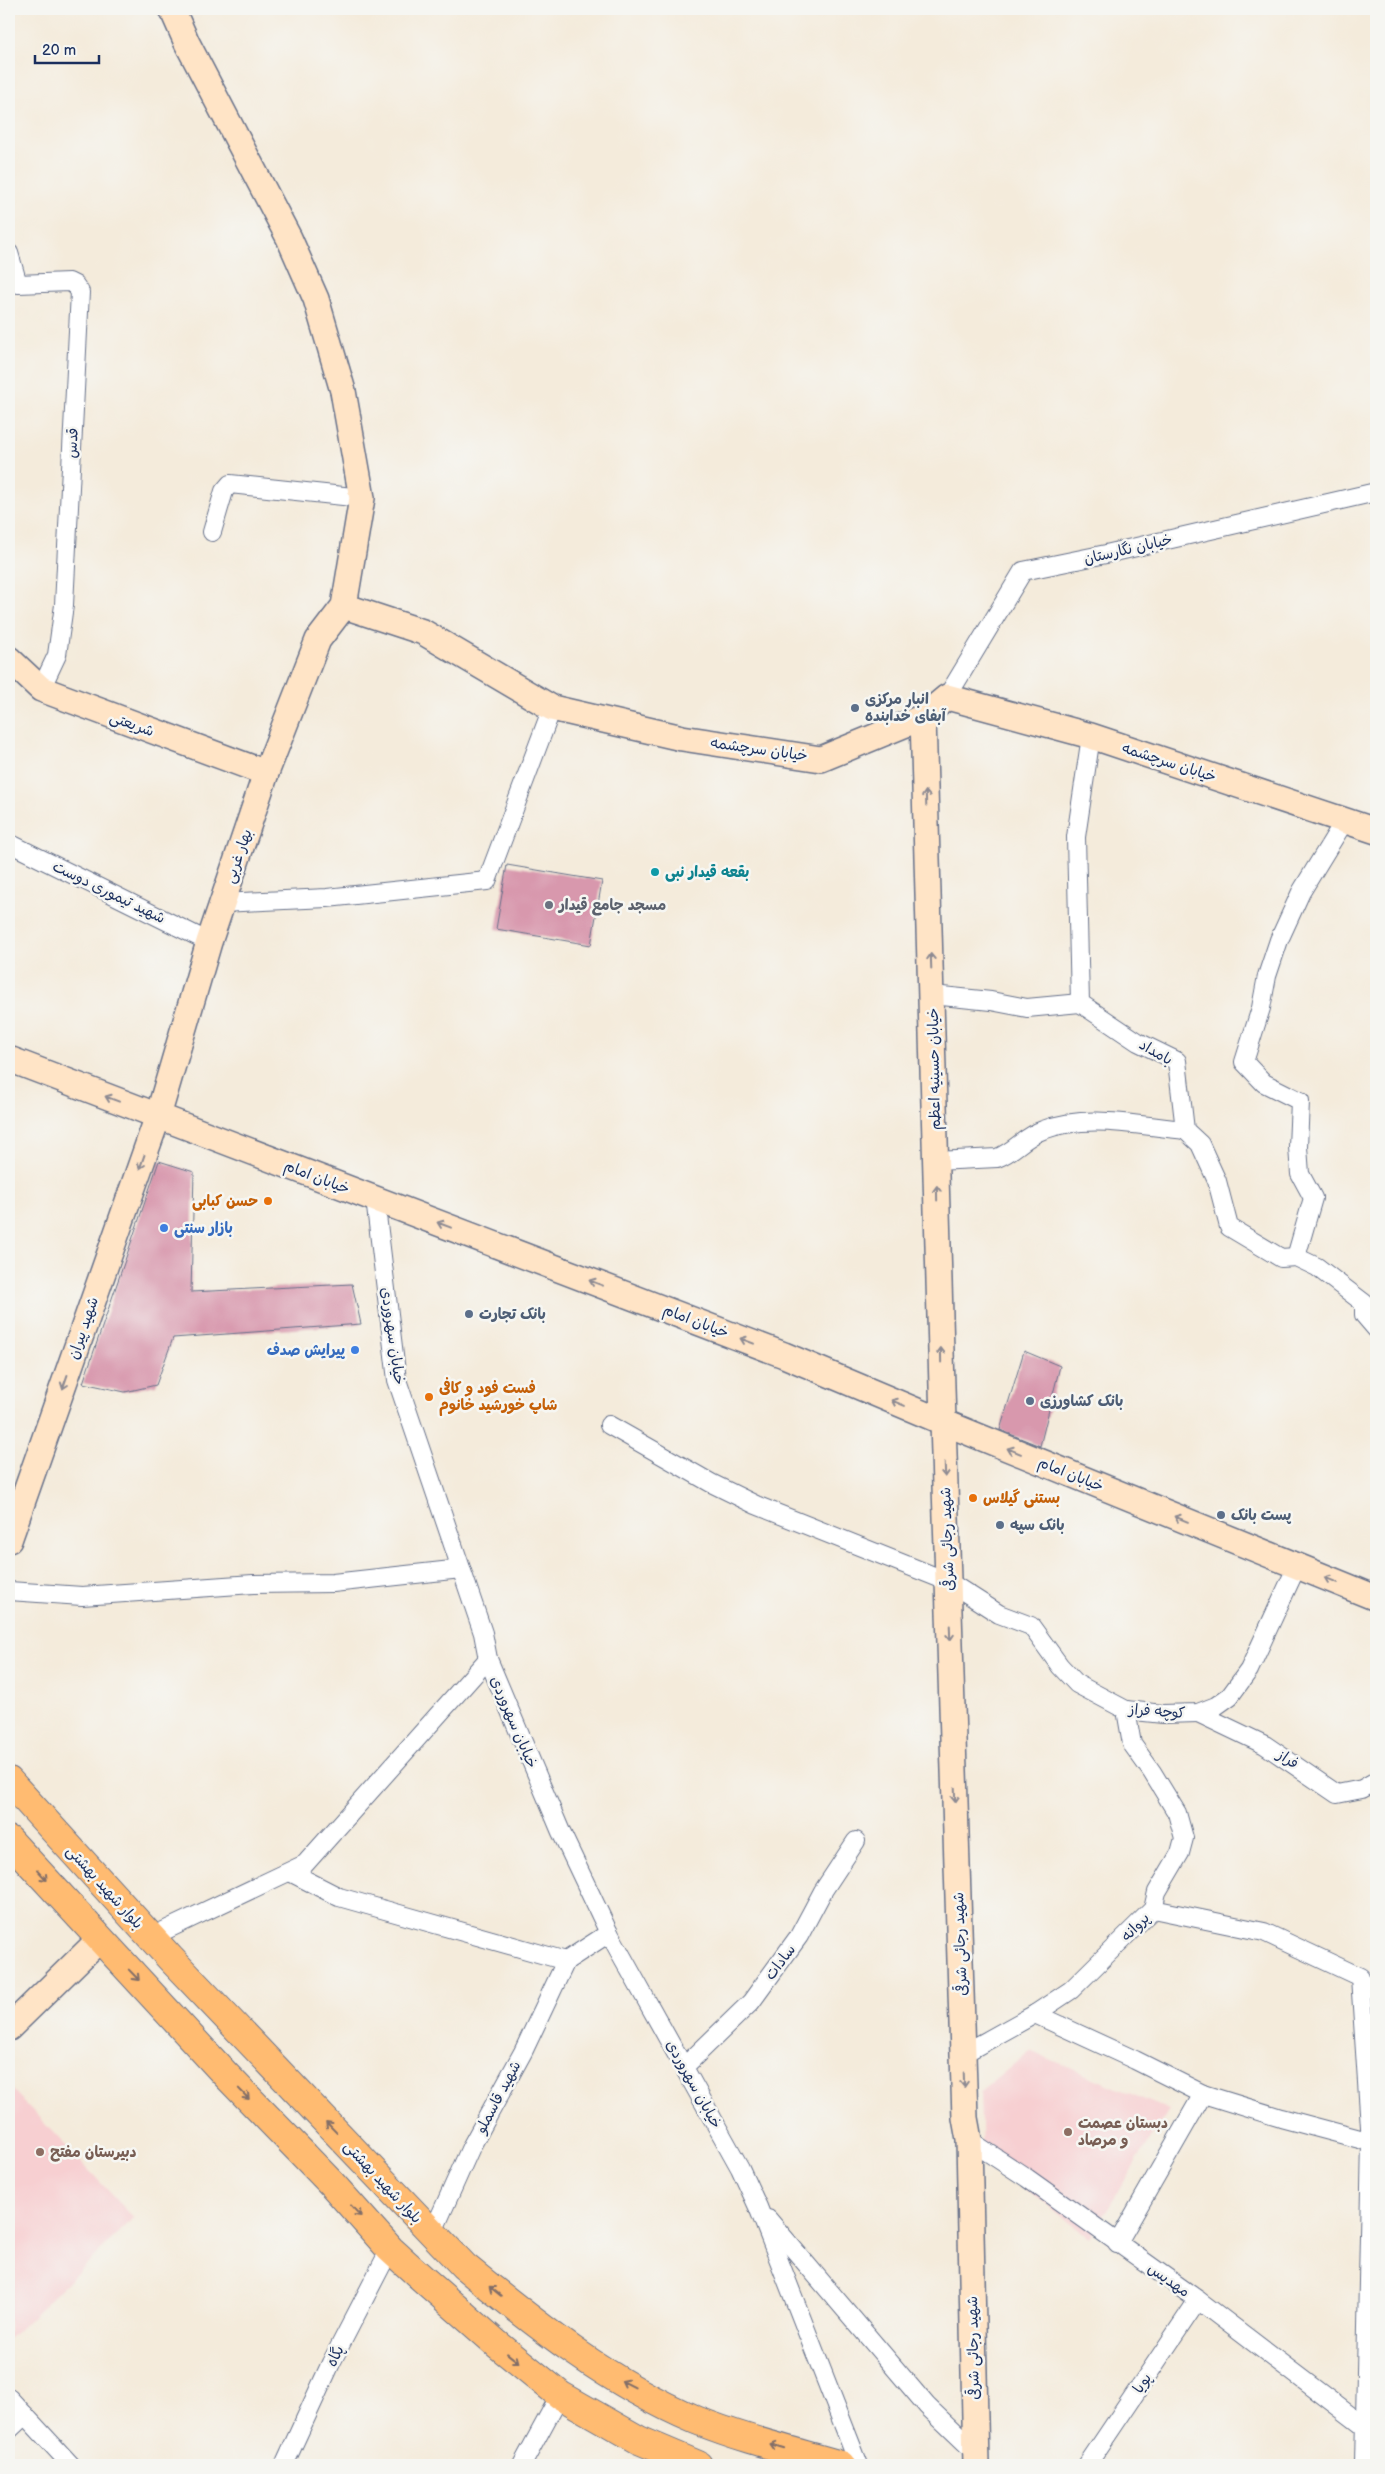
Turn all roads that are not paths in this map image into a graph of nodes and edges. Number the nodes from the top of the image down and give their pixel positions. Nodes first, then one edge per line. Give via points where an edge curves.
1 (172, 9) edge
2 (9, 253) edge
3 (1376, 492) edge
4 (362, 498) junction
5 (212, 532) dead end
6 (344, 606) junction
7 (9, 659) edge
8 (41, 689) junction
9 (947, 697) junction
10 (552, 708) junction
11 (923, 717) junction
12 (1091, 736) junction
13 (266, 773) junction
14 (1345, 820) junction
15 (1376, 831) edge
16 (9, 843) edge
17 (222, 903) junction
18 (209, 942) junction
19 (932, 995) junction
20 (1080, 1003) junction
21 (9, 1060) edge
22 (158, 1116) junction
23 (1185, 1130) junction
24 (936, 1162) junction
25 (375, 1199) junction
26 (1296, 1257) junction
27 (1376, 1329) edge
28 (943, 1422) junction
29 (609, 1425) dead end
30 (9, 1540) edge
31 (1297, 1566) junction
32 (462, 1569) junction
33 (949, 1582) junction
34 (9, 1592) edge
35 (1374, 1592) edge
36 (488, 1659) junction
37 (1126, 1710) junction
38 (1198, 1713) junction
39 (9, 1781) edge
40 (1376, 1781) edge
41 (9, 1840) edge
42 (856, 1841) dead end
43 (290, 1872) junction
44 (111, 1892) junction
45 (1153, 1909) junction
46 (91, 1930) junction
47 (609, 1933) junction
48 (151, 1937) junction
49 (566, 1961) junction
50 (1035, 2014) junction
51 (9, 2028) edge
52 (963, 2054) junction
53 (684, 2067) junction
54 (1203, 2094) junction
55 (967, 2129) junction
56 (1371, 2142) junction
57 (758, 2207) junction
58 (432, 2234) junction
59 (1117, 2244) junction
60 (390, 2248) junction
61 (1198, 2300) junction
62 (560, 2395) junction
63 (9, 2398) edge
64 (25, 2415) junction
65 (1365, 2427) junction
66 (9, 2430) edge
67 (976, 2459) edge
68 (684, 2463) edge
69 (71, 2465) edge
70 (284, 2465) edge
71 (522, 2465) edge
72 (841, 2465) edge
73 (860, 2465) edge
74 (1087, 2465) edge
75 (1364, 2465) edge

1 - 4 street via 289,238 316,299 343,391
2 - 8 street, قدس via 18,284 69,282 80,292 64,605 57,655
3 - 9 street, خیابان نگارستان via 1023,571
4 - 5 street via 230,484 224,491
4 - 6 street
6 - 10 street, خیابان سرچشمه via 423,632
6 - 13 street, بهار غربی via 318,640
7 - 8 street, شریعتی
8 - 13 street, شریعتی
9 - 11 street, خیابان سرچشمه
9 - 12 street, خیابان سرچشمه
10 - 11 street, خیابان سرچشمه via 682,738 821,758
10 - 17 street via 487,881 327,898
19 -> 11 street, خیابان حسینیه اعظم
12 - 14 street, خیابان سرچشمه
12 - 20 street via 1076,837
13 - 17 street, بهار غربی
14 - 15 street, خیابان سرچشمه
14 - 26 street via 1301,892 1279,940 1244,1062 1264,1083 1300,1101 1300,1174 1313,1198
16 - 18 street, شهید تیموری دوست
17 - 18 street, بهار غربی
18 - 22 street, بهار غربی
19 - 20 street via 1027,1008
19 - 24 street, خیابان حسینیه اعظم
20 - 23 street, بامداد via 1138,1042 1177,1061
22 -> 21 street, خیابان امام
22 - 25 street, خیابان امام
22 -> 30 street, شهید پیران
23 - 24 street via 1084,1120 1043,1130 1022,1140 1005,1156
23 - 26 street via 1200,1144 1217,1181 1229,1227 1281,1258
28 -> 24 street, خیابان حسینیه اعظم
28 -> 25 street, خیابان امام via 775,1351
25 - 32 street, خیابان سهروردی via 397,1380
26 - 27 street via 1317,1267 1364,1302 1364,1315
31 -> 28 street, خیابان امام
28 -> 33 street, شهید رجائی شرقی
29 - 33 street, کوچه فراز via 756,1505
35 -> 31 street, خیابان امام
31 - 38 street, کوچه فراز via 1249,1670 1230,1696
32 - 34 street via 333,1583 253,1584 82,1596
32 - 36 street, خیابان سهروردی via 483,1632
33 - 37 street, کوچه فراز via 999,1614 1031,1626 1077,1684
33 -> 52 street, شهید رجائی شرقی
36 - 43 street via 305,1864
36 - 47 street, خیابان سهروردی via 560,1832
37 - 38 street, کوچه فراز
37 - 45 street, پروانه via 1132,1744 1177,1813 1184,1838 1180,1853 1157,1892
38 - 40 street, فراز via 1265,1745 1337,1794 1362,1789
39 - 44 main road, بلوار شهید بهشتی
41 -> 46 main road
42 - 53 street, سادات via 823,1891 799,1936 751,2002
43 - 48 street
43 - 49 street via 339,1897
44 - 46 main road via 93,1893 85,1903
44 - 48 main road, بلوار شهید بهشتی
45 - 50 street, پروانه via 1071,1990
45 - 56 street via 1264,1932 1360,1977
46 - 51 street via 71,1970
46 -> 60 main road
47 - 49 street
47 - 53 street, خیابان سهروردی
58 -> 48 main road, بلوار شهید بهشتی
49 - 58 street, شهید قاسملو via 523,2052 471,2147
50 - 52 street, پروانه
50 - 54 street
52 -> 55 street, شهید رجائی شرقی
53 - 57 street, خیابان سهروردی
54 - 56 street
54 - 59 street
55 - 59 street, مهدیس
55 - 67 street, شهید رجائی شرقی
56 - 65 street
57 - 67 street, خیابان سهروردی
57 - 73 street, خیابان سهروردی
72 -> 58 main road, بلوار شهید بهشتی via 696,2420 609,2375 508,2302 464,2266
59 - 61 street, مهدیس
60 -> 62 main road via 497,2344
60 - 70 street, پگاه via 331,2363
61 - 65 street, مهدیس
61 - 74 street, پویا
62 - 68 main road
62 - 71 street
63 - 64 street
64 - 66 street
64 - 69 street
65 - 75 street

